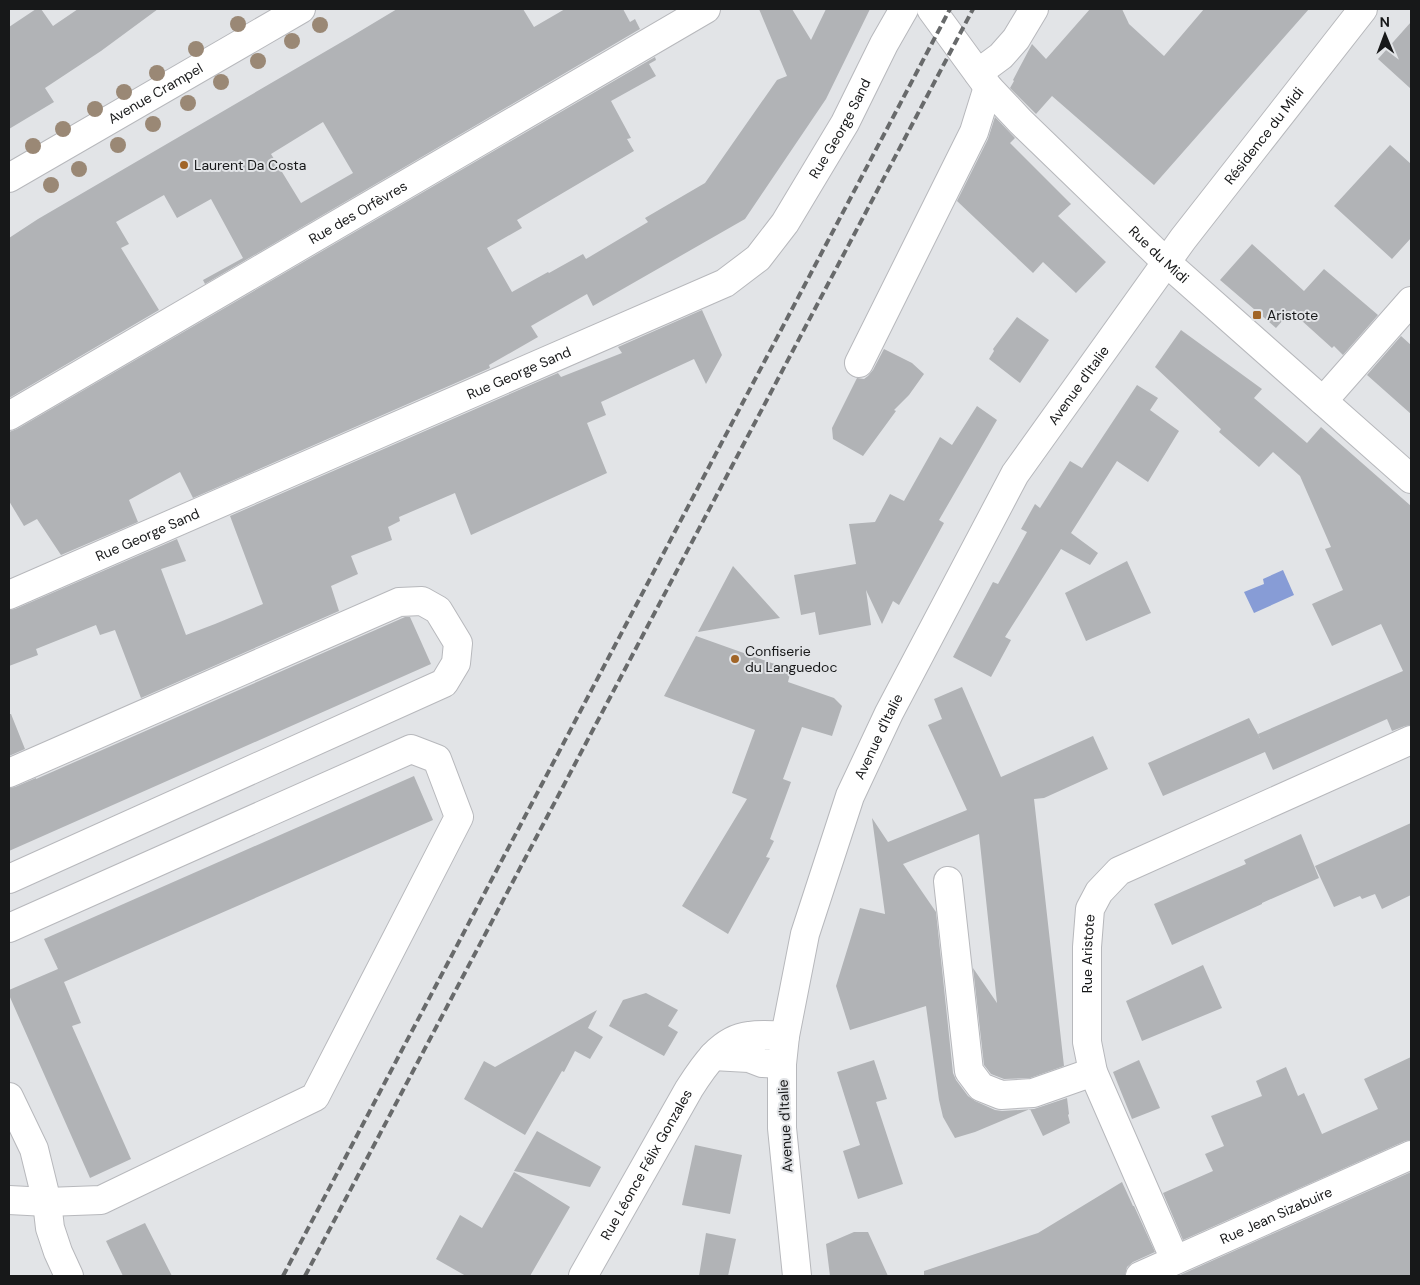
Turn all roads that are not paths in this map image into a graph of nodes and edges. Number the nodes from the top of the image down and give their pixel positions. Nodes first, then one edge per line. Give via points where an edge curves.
1 (706, 9) edge
2 (904, 9) edge
3 (931, 9) edge
4 (1034, 9) edge
5 (1363, 9) edge
6 (285, 13) edge
7 (983, 80) junction
8 (9, 178) edge
9 (1166, 262) junction
10 (1411, 301) edge
11 (859, 363) dead end
12 (1323, 401) junction
13 (9, 416) edge
14 (1411, 478) edge
15 (9, 595) edge
16 (1411, 740) edge
17 (9, 773) edge
18 (9, 879) edge
19 (948, 881) dead end
20 (9, 928) edge
21 (785, 1036) junction
22 (713, 1056) junction
23 (782, 1064) junction
24 (1093, 1072) junction
25 (9, 1098) edge
26 (1411, 1155) edge
27 (9, 1200) edge
28 (47, 1202) junction
29 (1175, 1260) junction
30 (69, 1276) edge
31 (583, 1276) edge
32 (797, 1276) edge
33 (1140, 1276) edge

1 - 13 street, Rue des Orfèvres
2 - 15 street, Rue George Sand via 845,123 785,223 758,258 725,283
3 - 7 street, Rue du Midi
4 - 7 street
5 - 9 street, Résidence du Midi
6 - 8 street, Avenue Crampel
7 - 9 street, Rue du Midi via 1020,121
7 - 11 street via 974,132
9 - 12 street, Rue du Midi
9 - 21 street, Avenue d'Italie via 1015,474 889,712 850,796 805,934
10 - 12 street
12 - 14 street, Rue du Midi
16 - 24 street, Rue Aristote via 1119,871 1099,892 1090,909 1086,947 1087,1042
17 - 18 street via 399,602 422,601 438,610 458,643 456,663 444,683
19 - 24 street via 969,1071 981,1087 1002,1095 1033,1093
20 - 28 street via 411,750 437,759 459,817 316,1097 101,1200
21 - 22 street, Rue Léonce Félix Gonzales via 747,1036 728,1043
21 - 23 street, Avenue d'Italie
22 - 23 street
22 - 31 street, Rue Léonce Félix Gonzales via 689,1090
23 - 32 street, Avenue d'Italie via 782,1128
24 - 29 street, Rue Aristote
25 - 28 street via 34,1149
26 - 29 street, Rue Jean Sizabuire
27 - 28 street
28 - 30 street via 50,1228
29 - 33 street, Rue Jean Sizabuire

